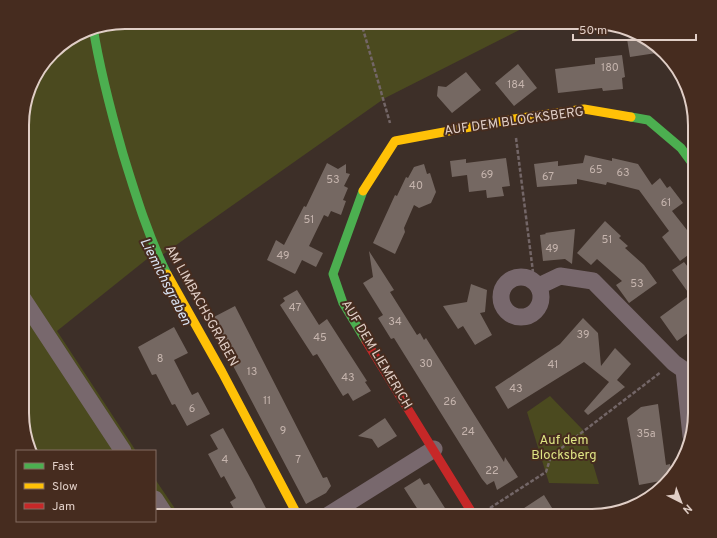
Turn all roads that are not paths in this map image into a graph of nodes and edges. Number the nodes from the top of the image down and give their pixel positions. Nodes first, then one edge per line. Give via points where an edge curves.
1 (94, 34) edge
2 (395, 141) joint
3 (688, 158) edge
4 (537, 283) road end
5 (29, 310) edge
6 (684, 365) edge
7 (688, 406) edge
8 (434, 449) junction
9 (122, 450) edge
10 (156, 501) edge
11 (161, 509) edge
12 (294, 509) edge
13 (338, 509) edge
14 (470, 509) edge

1 - 12 street, AM LIMBACHSGRABEN via 107,98 151,242
2 - 3 street, AUF DEM BLOCKSBERG via 584,109 648,120 681,148
2 - 8 street, AUF DEM LIEMERICH via 365,186 333,274 343,303
4 - 6 street via 560,276 593,281
5 - 9 street
6 - 7 street
8 - 13 street
8 - 14 street, AUF DEM LIEMERICH
10 - 11 street

